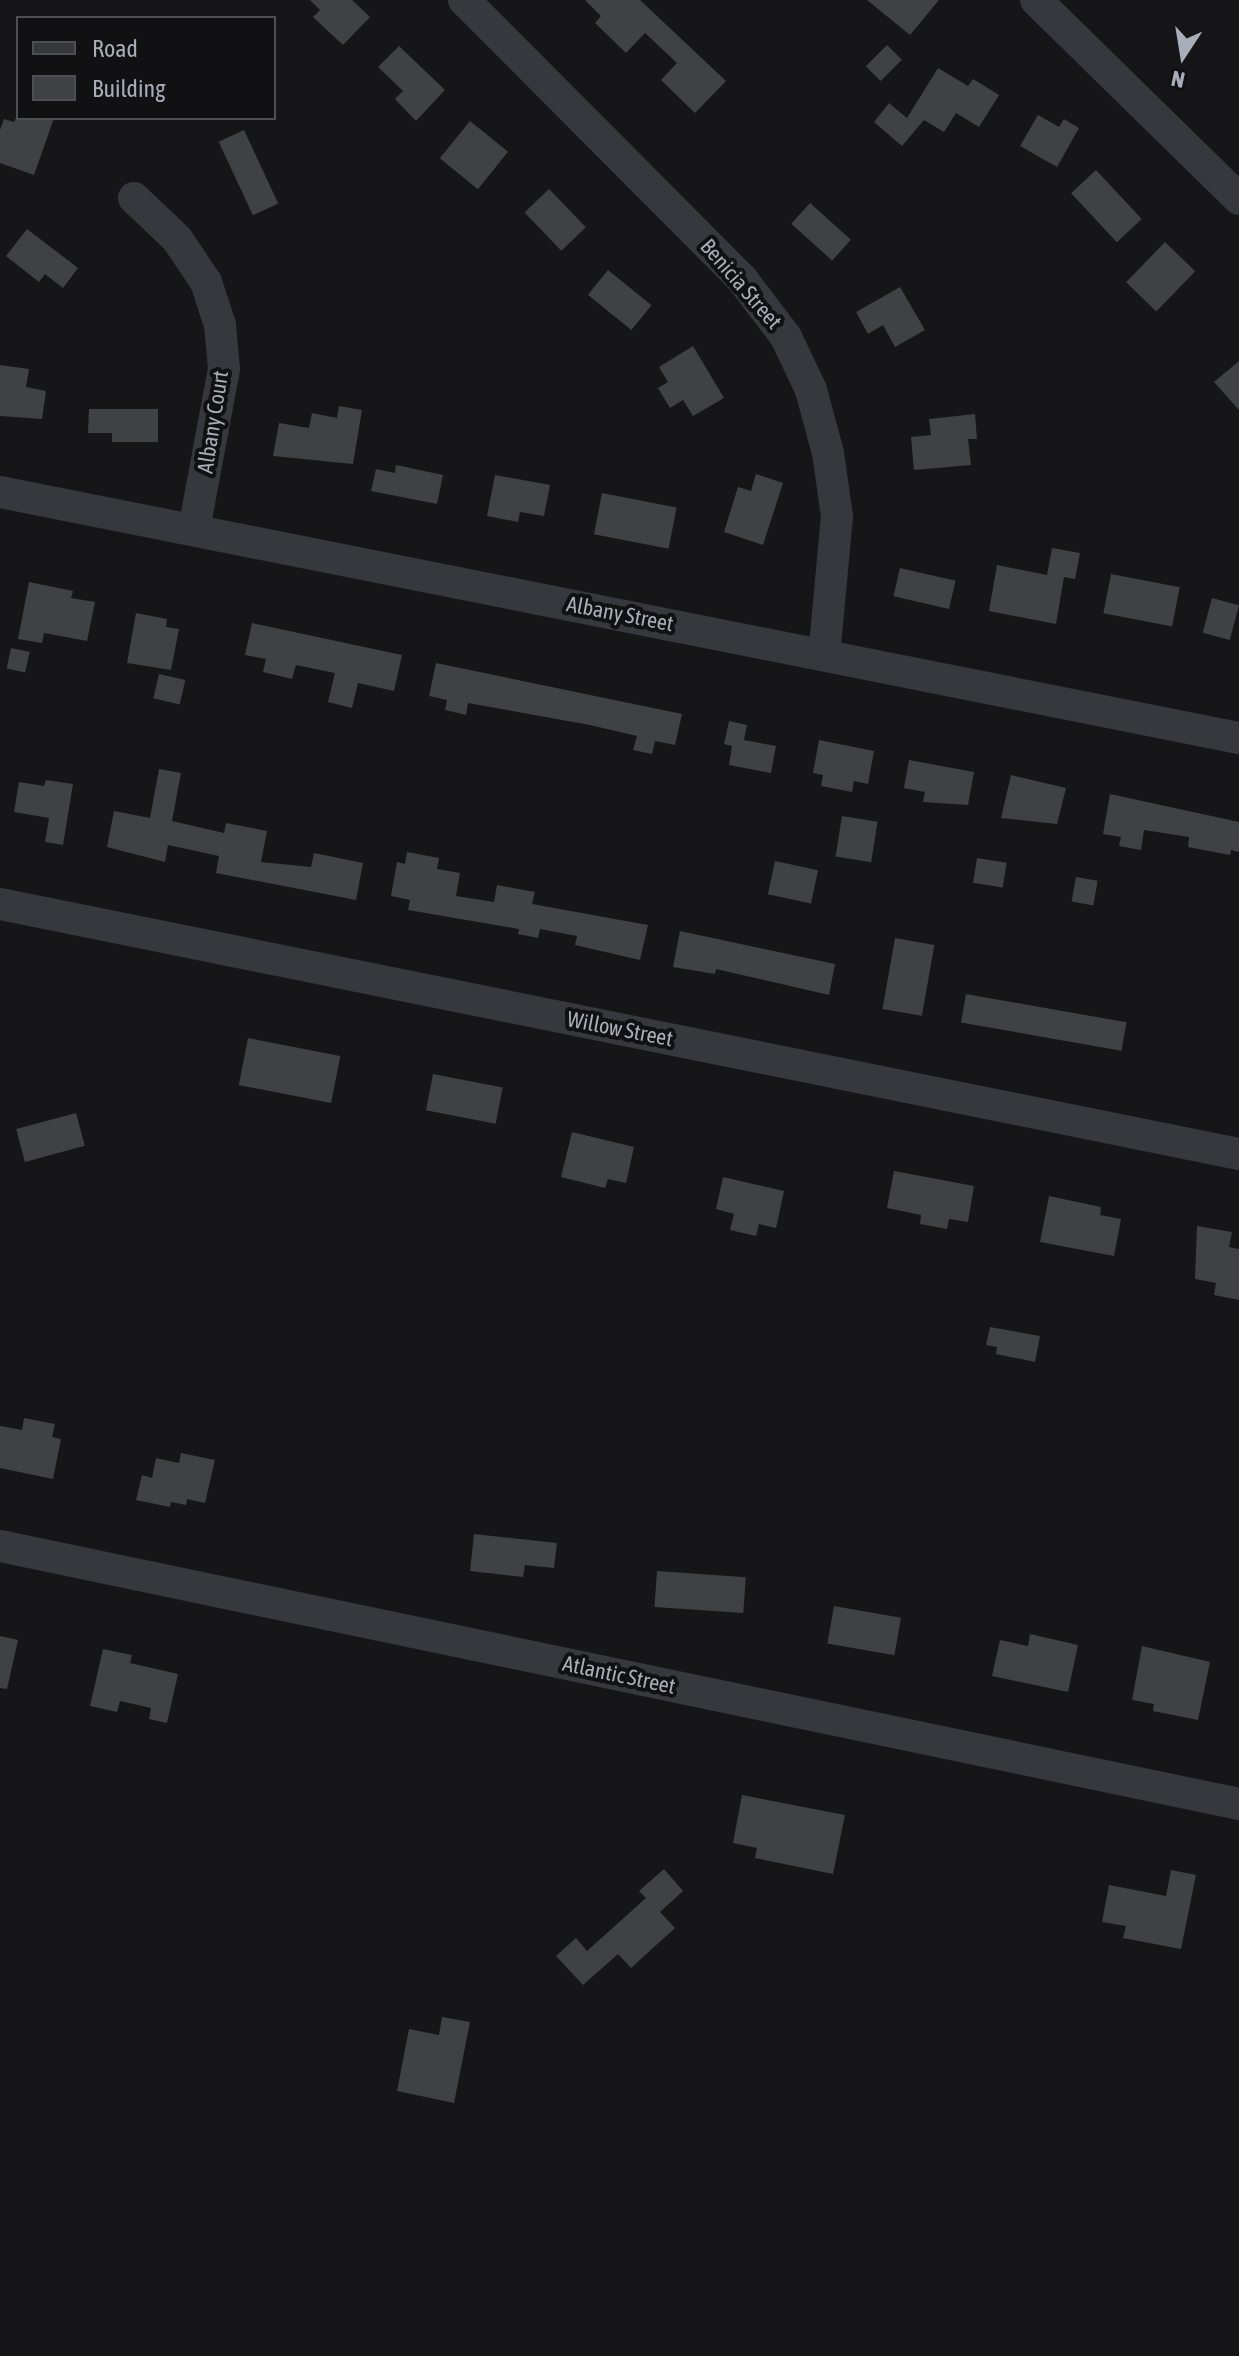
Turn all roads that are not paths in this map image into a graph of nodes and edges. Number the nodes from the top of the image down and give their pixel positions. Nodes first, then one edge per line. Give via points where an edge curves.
1 (464, 0) edge
2 (1036, 0) edge
3 (134, 198) dead end
4 (1239, 199) edge
5 (0, 492) edge
6 (194, 530) junction
7 (824, 655) junction
8 (1239, 738) edge
9 (0, 904) edge
10 (1239, 1154) edge
11 (0, 1546) edge
12 (1239, 1804) edge

1 - 7 street, Benicia Street via 742,279 786,337 814,403 837,516
2 - 4 street
3 - 6 street, Albany Court via 177,239 199,271 220,325 224,369
5 - 6 street, Albany Street
6 - 7 street, Albany Street
7 - 8 street, Albany Street
9 - 10 street, Willow Street
11 - 12 street, Atlantic Street

